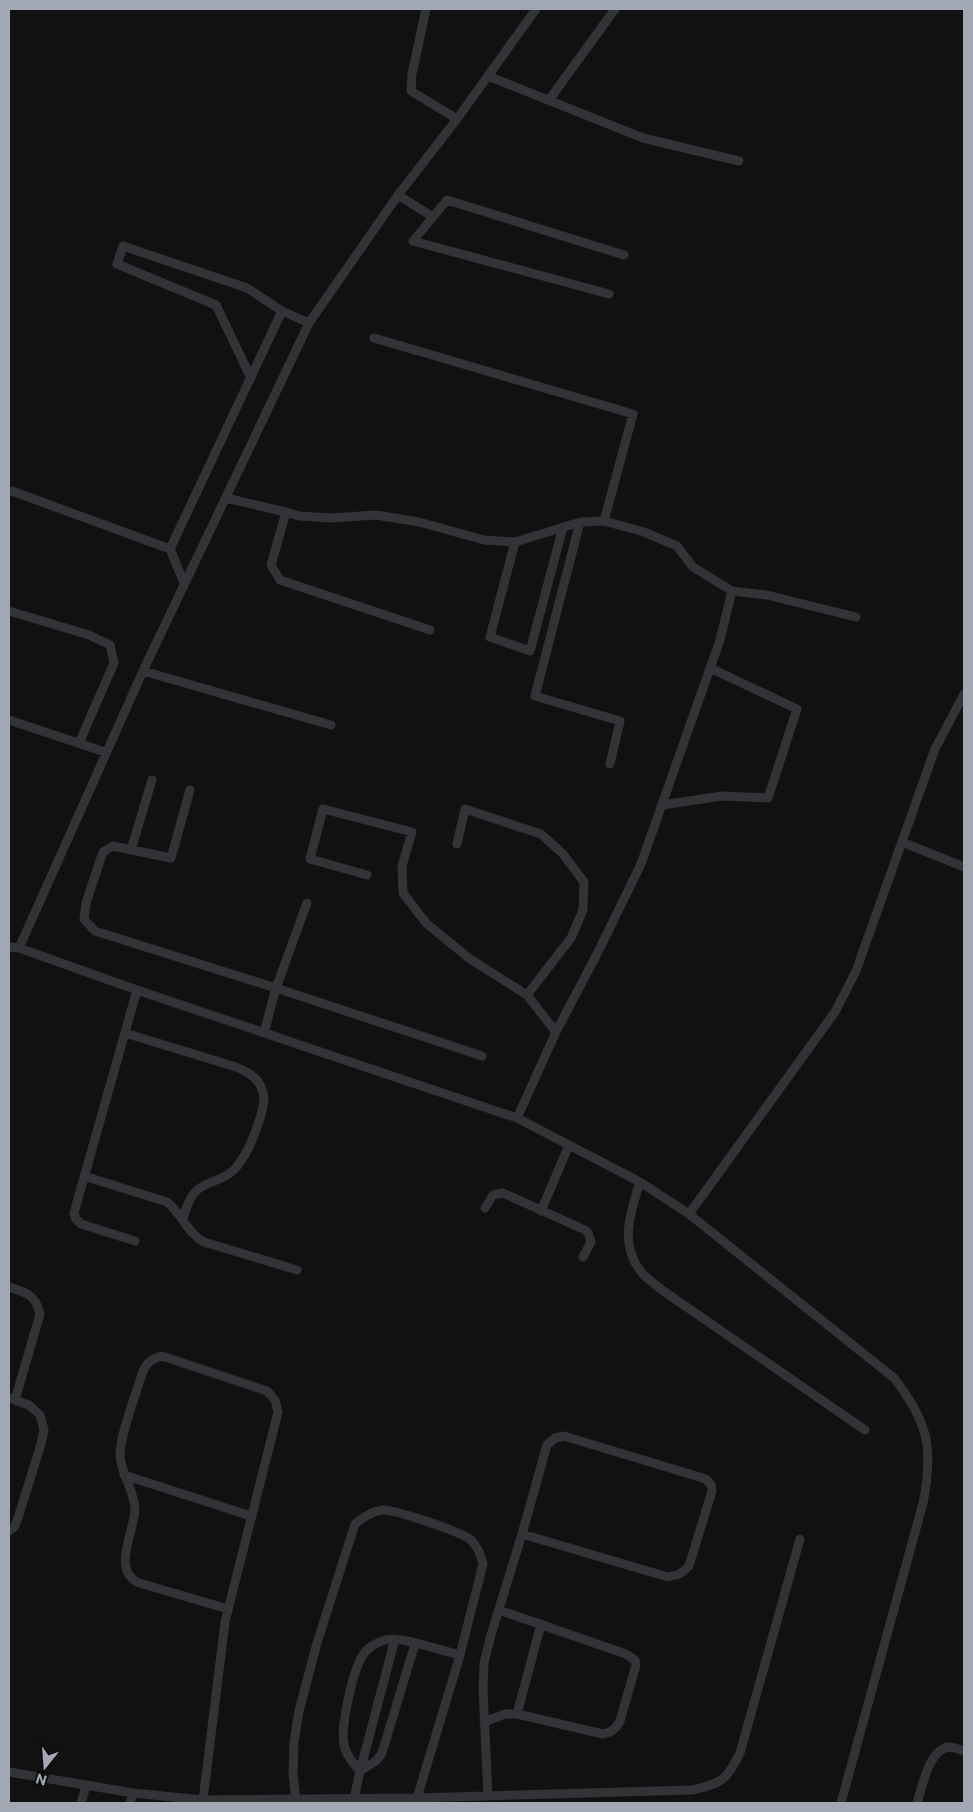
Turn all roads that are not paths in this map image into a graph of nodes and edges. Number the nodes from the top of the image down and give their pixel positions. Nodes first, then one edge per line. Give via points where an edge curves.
1 (426, 9) edge
2 (536, 9) edge
3 (616, 9) edge
4 (488, 76) junction
5 (549, 100) junction
6 (457, 119) junction
7 (739, 161) dead end
8 (398, 195) junction
9 (433, 217) junction
10 (624, 255) dead end
11 (609, 294) dead end
12 (282, 311) junction
13 (308, 323) junction
14 (374, 338) dead end
15 (251, 378) junction
16 (12, 492) dead end
17 (226, 498) junction
18 (286, 512) junction
19 (604, 521) junction
20 (580, 522) junction
21 (563, 527) junction
22 (515, 542) junction
23 (170, 549) junction
24 (184, 583) junction
25 (732, 591) junction
26 (9, 611) edge
27 (856, 617) dead end
28 (430, 630) dead end
29 (710, 668) junction
30 (143, 671) junction
31 (964, 694) edge
32 (9, 720) edge
33 (331, 725) dead end
34 (79, 743) junction
35 (105, 752) junction
36 (610, 764) dead end
37 (152, 780) dead end
38 (190, 790) dead end
39 (662, 805) junction
40 (902, 842) junction
41 (457, 844) dead end
42 (131, 850) junction
43 (964, 867) edge
44 (367, 875) dead end
45 (307, 903) dead end
46 (9, 946) edge
47 (19, 948) junction
48 (276, 988) junction
49 (137, 990) junction
50 (527, 995) junction
51 (556, 1032) junction
52 (125, 1033) junction
53 (264, 1033) junction
54 (482, 1056) dead end
55 (517, 1118) junction
56 (569, 1145) junction
57 (84, 1176) junction
58 (640, 1182) junction
59 (485, 1208) dead end
60 (541, 1211) junction
61 (689, 1214) junction
62 (183, 1218) junction
63 (136, 1242) dead end
64 (583, 1257) dead end
65 (297, 1270) dead end
66 (9, 1287) edge
67 (12, 1399) edge
68 (865, 1430) dead end
69 (124, 1475) junction
70 (252, 1516) junction
71 (9, 1531) edge
72 (522, 1534) junction
73 (800, 1539) dead end
74 (228, 1609) junction
75 (499, 1610) junction
76 (541, 1624) junction
77 (395, 1639) junction
78 (414, 1644) junction
79 (460, 1656) junction
80 (517, 1714) junction
81 (484, 1722) junction
82 (964, 1751) edge
83 (360, 1771) junction
84 (9, 1772) edge
85 (86, 1786) junction
86 (133, 1793) junction
87 (488, 1796) junction
88 (417, 1798) junction
89 (354, 1799) junction
90 (203, 1800) junction
91 (297, 1802) edge
92 (81, 1803) edge
93 (130, 1803) edge
94 (841, 1803) edge
95 (917, 1803) edge

1 - 6 lane via 411,91
2 - 4 lane
3 - 5 lane
4 - 5 lane
4 - 6 lane
5 - 7 lane via 643,138
6 - 8 lane
8 - 9 lane
8 - 13 lane
9 - 10 lane via 447,200
9 - 11 lane via 413,241
12 - 13 lane
12 - 15 lane
12 - 15 lane via 247,288 123,246 117,264 216,305
13 - 17 lane
14 - 19 lane via 633,414
15 - 23 lane
16 - 23 lane
17 - 18 lane
17 - 24 lane
18 - 22 lane via 331,518 376,514 484,540
18 - 28 lane via 271,565 280,580
19 - 20 lane
19 - 25 lane via 644,532 677,546 693,566
20 - 21 lane
20 - 36 lane via 535,696 620,720
21 - 22 lane
21 - 22 lane via 530,651 490,637
23 - 24 lane
24 - 30 lane
25 - 27 lane via 767,595
25 - 29 lane
26 - 34 lane via 89,635 110,646 114,663
29 - 39 lane
29 - 39 lane via 797,709 768,798 722,796
30 - 33 lane
30 - 35 lane
31 - 40 lane via 935,749
32 - 34 lane
34 - 35 lane
35 - 47 lane
37 - 42 lane
38 - 42 lane via 171,858
39 - 51 lane via 641,864
40 - 43 lane
40 - 61 lane via 856,971 835,1012
41 - 50 lane via 465,809 541,834 563,854 584,882 583,910 571,938
42 - 48 lane via 113,846 103,852 84,919 95,931
44 - 50 lane via 310,860 323,809 412,832 402,866 403,893 426,923 470,960
45 - 48 lane
46 - 47 lane
47 - 49 lane
48 - 53 lane
48 - 54 lane
49 - 52 lane
49 - 53 lane
50 - 51 lane
51 - 55 lane
52 - 57 lane
52 - 62 lane via 236,1067 250,1073 260,1084 264,1098 261,1113 244,1157 220,1180 198,1188 191,1196
53 - 55 lane
55 - 56 lane
56 - 58 lane
56 - 60 lane
57 - 62 lane via 167,1202
57 - 63 lane via 75,1207 76,1219 81,1224
58 - 61 lane
58 - 68 lane via 627,1228 631,1253 643,1274
59 - 60 lane via 493,1195 503,1193
60 - 64 lane via 588,1233 591,1242
61 - 94 lane via 894,1378 910,1399 922,1424 928,1450 923,1503
62 - 65 lane via 195,1237 204,1242
66 - 67 lane via 30,1295 40,1314
67 - 71 lane via 29,1405 40,1415 44,1430 17,1521
69 - 70 lane
69 - 70 lane via 120,1455 122,1442 146,1365 152,1359 162,1356 256,1386 275,1400 278,1412
69 - 74 lane via 135,1508 124,1562 126,1572 143,1584
70 - 74 lane
72 - 72 lane via 668,1577 680,1574 689,1566 712,1491 706,1479 699,1476 564,1436 555,1438 547,1445
72 - 75 lane
73 - 87 lane via 740,1753 731,1771 716,1784 692,1790
74 - 90 lane
75 - 76 lane
75 - 81 lane via 484,1663
76 - 80 lane
76 - 80 lane via 631,1656 635,1660 635,1670 620,1721 610,1732 603,1734
77 - 78 lane
77 - 83 lane
77 - 83 lane via 383,1640 372,1646 358,1664 342,1733 350,1761
78 - 79 lane
78 - 83 lane via 382,1753
79 - 88 lane
79 - 91 lane via 483,1564 479,1550 470,1539 457,1532 408,1516 384,1510 368,1514 355,1524 299,1710 293,1765
80 - 81 lane via 505,1714
81 - 87 lane
82 - 95 lane via 950,1747 933,1756
83 - 89 lane
84 - 85 lane
85 - 86 lane
85 - 92 lane
86 - 90 lane
86 - 93 lane
87 - 88 lane
88 - 89 lane
89 - 91 lane
90 - 91 lane

